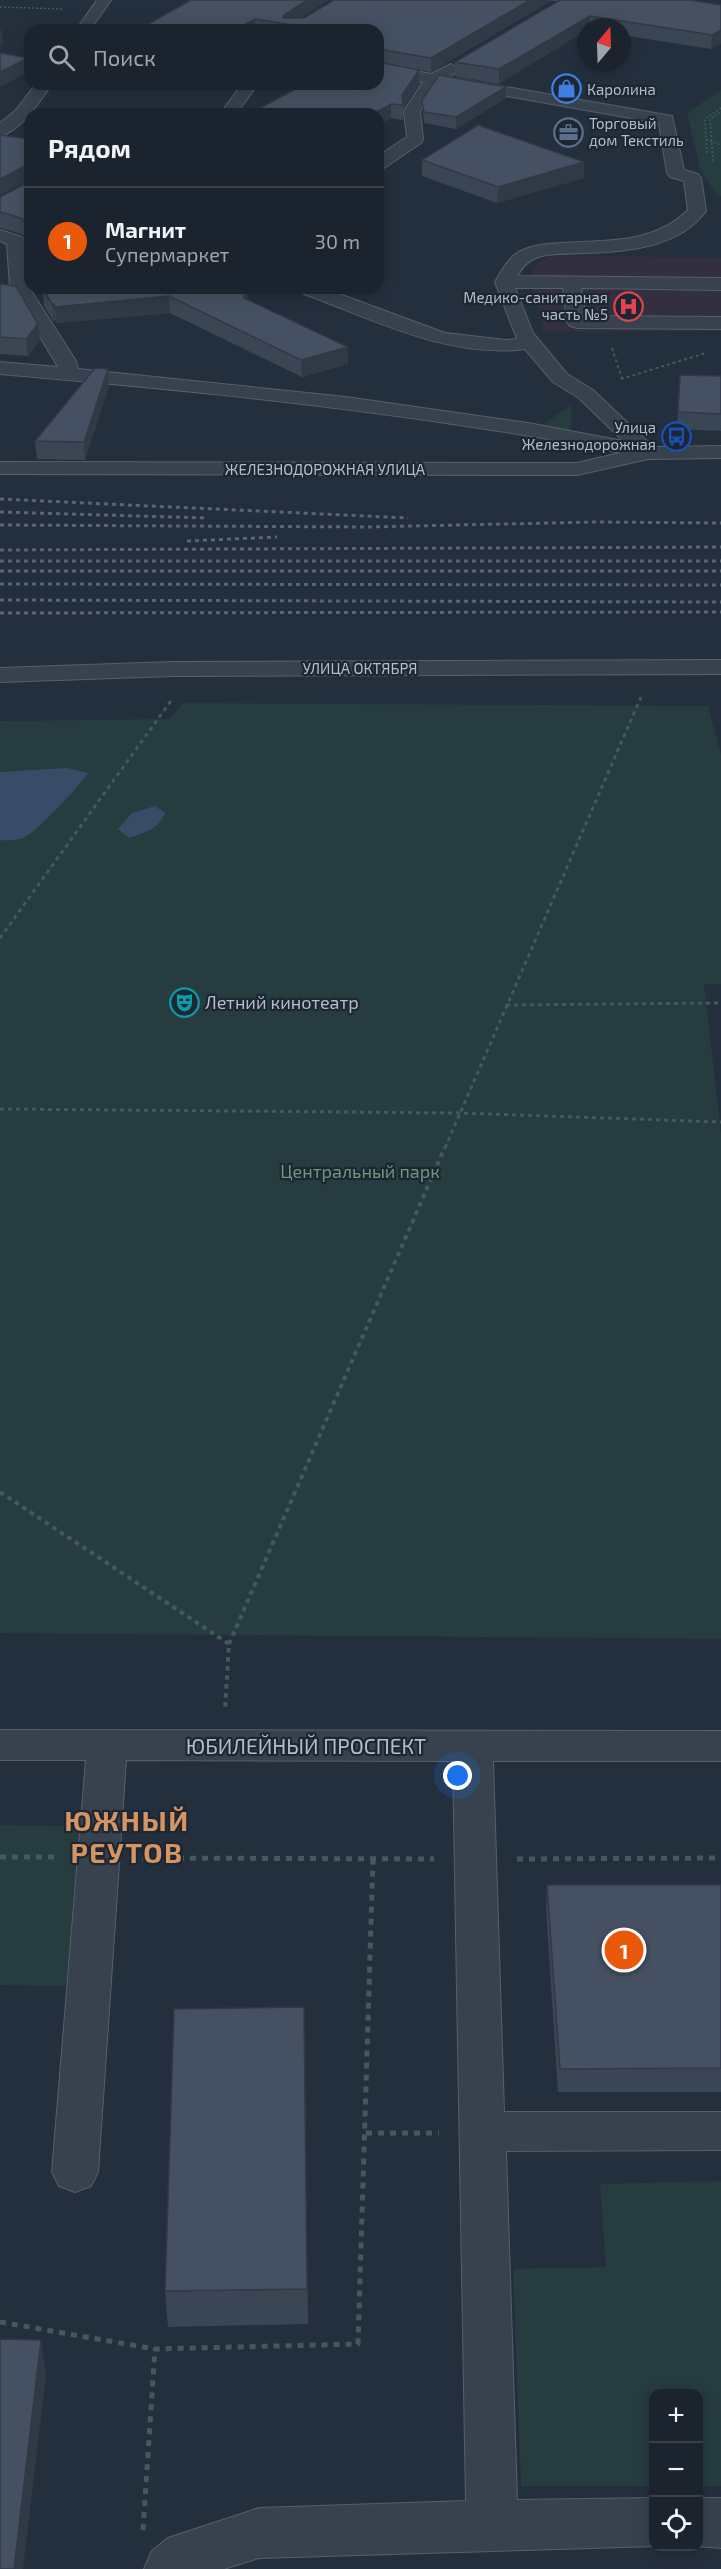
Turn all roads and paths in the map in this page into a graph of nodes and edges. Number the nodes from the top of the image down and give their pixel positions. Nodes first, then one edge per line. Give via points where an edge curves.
1 (104, 0) edge
2 (0, 7) edge
3 (70, 10) dead end
4 (87, 24) edge
5 (464, 61) edge
6 (384, 70) edge
7 (433, 79) junction
8 (39, 90) edge
9 (246, 90) edge
10 (26, 108) edge
11 (232, 108) edge
12 (24, 110) edge
13 (721, 110) edge
14 (3, 129) edge
15 (24, 130) edge
16 (713, 141) junction
17 (721, 145) edge
18 (384, 160) edge
19 (713, 163) dead end
20 (665, 181) dead end
21 (693, 183) junction
22 (0, 235) edge
23 (504, 282) junction
24 (571, 282) junction
25 (721, 284) edge
26 (9, 285) edge
27 (322, 294) edge
28 (721, 323) edge
29 (530, 343) junction
30 (710, 351) dead end
31 (0, 368) edge
32 (70, 374) junction
33 (560, 378) junction
34 (622, 379) dead end
35 (536, 381) dead end
36 (648, 453) junction
37 (721, 453) edge
38 (0, 468) edge
39 (721, 667) edge
40 (0, 675) edge
41 (174, 696) dead end
42 (642, 696) dead end
43 (0, 938) edge
44 (721, 1003) edge
45 (506, 1005) junction
46 (0, 1108) edge
47 (459, 1113) junction
48 (721, 1122) edge
49 (0, 1492) edge
50 (229, 1644) junction
51 (0, 1745) edge
52 (107, 1745) junction
53 (223, 1745) junction
54 (473, 1746) junction
55 (721, 1746) edge
56 (0, 1857) edge
57 (99, 1858) junction
58 (721, 1858) edge
59 (372, 1859) junction
60 (476, 1859) junction
61 (721, 2131) edge
62 (484, 2132) junction
63 (366, 2133) junction
64 (75, 2172) dead end
65 (0, 2322) edge
66 (155, 2349) junction
67 (649, 2523) edge
68 (703, 2523) edge
69 (721, 2523) edge
70 (492, 2525) junction
71 (156, 2552) edge

1 - 4 street
2 - 3 path
5 - 7 street
6 - 7 street
7 - 18 street via 412,111 415,139
7 - 21 street via 666,119 676,173 692,178
8 - 10 street
9 - 11 street
12 - 14 street
13 - 16 path via 710,119
13 - 16 path via 705,119 706,139
14 - 15 street
16 - 17 path
16 - 19 path
20 - 21 street
21 - 23 street via 697,211 680,227 628,243 544,246 521,259
22 - 26 street via 15,241
23 - 24 street
23 - 29 street
24 - 25 street
24 - 28 street via 577,322
26 - 32 street via 66,361
27 - 29 street via 442,338 506,346
29 - 33 street
30 - 34 path
31 - 32 street
32 - 36 street via 353,402 577,437
33 - 35 street
33 - 36 street via 586,394
36 - 37 street, ЖЕЛЕЗНОДОРОЖНАЯ УЛИЦА
36 - 38 street, ЖЕЛЕЗНОДОРОЖНАЯ УЛИЦА via 576,470
39 - 40 street, УЛИЦА ОКТЯБРЯ via 173,669
41 - 43 path
42 - 45 path
44 - 45 path
45 - 47 path
46 - 47 path
47 - 48 path
47 - 50 path
49 - 50 path
50 - 53 path
51 - 52 street, ЮБИЛЕЙНЫЙ ПРОСПЕКТ
52 - 53 street, ЮБИЛЕЙНЫЙ ПРОСПЕКТ
52 - 57 street
53 - 54 street, ЮБИЛЕЙНЫЙ ПРОСПЕКТ
54 - 55 street, ЮБИЛЕЙНЫЙ ПРОСПЕКТ
54 - 60 street
56 - 57 path
57 - 59 path
57 - 64 street
58 - 60 path
59 - 60 path
59 - 63 path
60 - 62 street
61 - 62 street
62 - 63 path
62 - 70 street
63 - 66 path via 358,2344
65 - 66 path
66 - 71 path
67 - 70 street
68 - 69 street
70 - 71 street via 259,2533 186,2556

